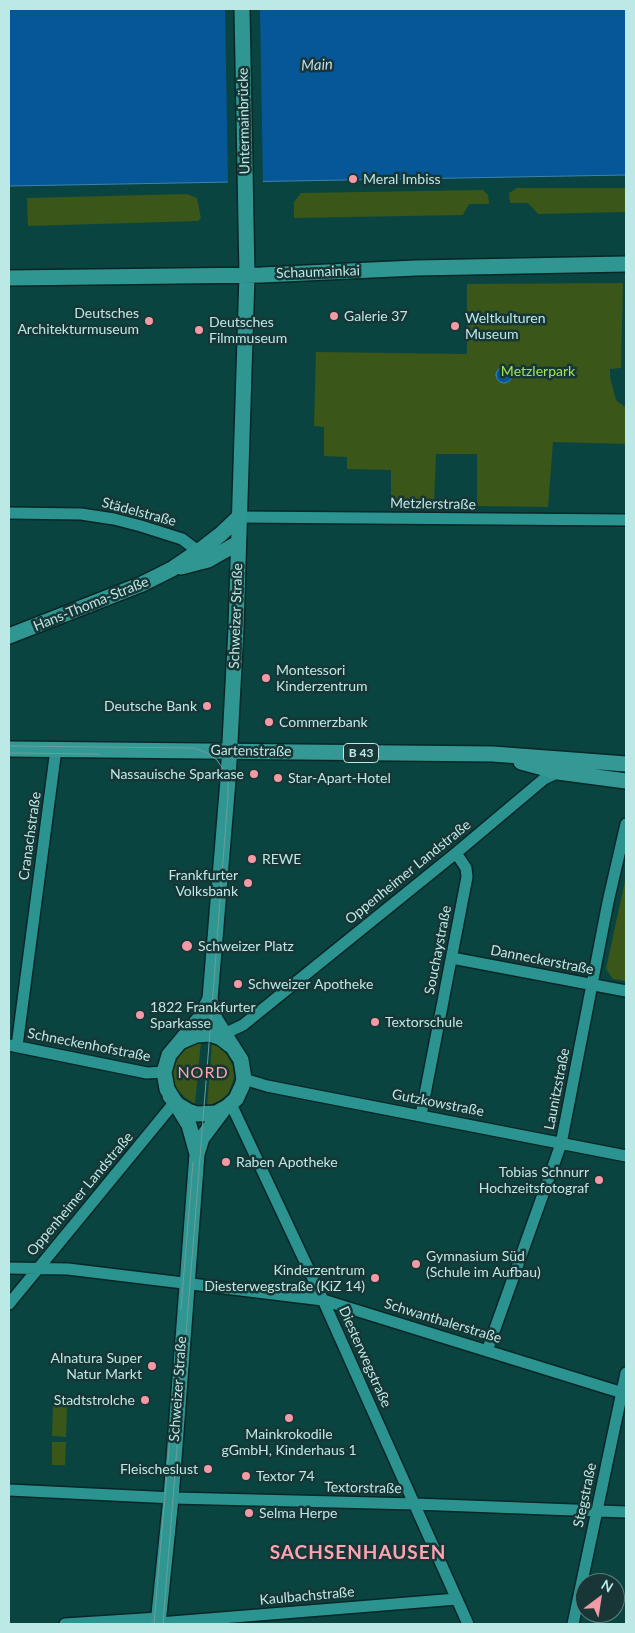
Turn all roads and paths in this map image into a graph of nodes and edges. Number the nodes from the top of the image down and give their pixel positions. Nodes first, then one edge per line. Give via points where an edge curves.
1 (242, 9) edge
2 (247, 233) joint
3 (626, 264) edge
4 (247, 275) junction
5 (9, 278) edge
6 (9, 513) edge
7 (239, 517) junction
8 (626, 520) edge
9 (238, 543) junction
10 (198, 551) junction
11 (172, 569) junction
12 (9, 636) edge
13 (9, 749) edge
14 (56, 749) junction
15 (230, 751) junction
16 (493, 754) junction
17 (624, 764) edge
18 (558, 772) junction
19 (626, 780) edge
20 (626, 824) edge
21 (456, 853) junction
22 (452, 958) junction
23 (593, 984) junction
24 (626, 991) edge
25 (210, 998) junction
26 (224, 1034) junction
27 (181, 1041) junction
28 (13, 1046) edge
29 (234, 1049) junction
30 (164, 1072) junction
31 (244, 1079) junction
32 (172, 1100) junction
33 (227, 1107) junction
34 (421, 1115) junction
35 (562, 1144) junction
36 (197, 1154) junction
37 (626, 1156) edge
38 (9, 1268) edge
39 (38, 1268) junction
40 (186, 1284) junction
41 (323, 1300) junction
42 (9, 1304) edge
43 (487, 1351) junction
44 (626, 1373) edge
45 (624, 1393) edge
46 (9, 1490) edge
47 (171, 1498) junction
48 (415, 1504) junction
49 (596, 1512) junction
50 (626, 1512) edge
51 (457, 1599) junction
52 (159, 1622) edge
53 (65, 1624) edge
54 (468, 1624) edge
55 (573, 1624) edge

1 - 2 main road, Untermainbrücke
2 - 4 main road, Schweizer Straße
3 - 4 main road, Schaumainkai
4 - 5 main road, Schaumainkai
4 - 7 main road, Schweizer Straße
6 - 10 street, Städelstraße via 98,516 182,539
7 - 8 street, Metzlerstraße
7 - 9 main road, Schweizer Straße
7 - 10 main road, Hans-Thoma-Straße
9 - 11 main road, Hans-Thoma-Straße via 208,560
9 - 15 main road, Schweizer Straße
10 - 11 main road, Hans-Thoma-Straße
11 - 12 main road, Hans-Thoma-Straße
13 - 14 main road, Gartenstraße / B 43
14 - 15 main road, Gartenstraße / B 43
14 - 28 street, Cranachstraße
15 - 16 main road, Gartenstraße / B 43
15 - 25 main road, Schweizer Straße
16 - 17 main road, Gartenstraße
16 - 18 main road, Gartenstraße / B 43
17 - 18 street, Oppenheimer Landstraße
18 - 19 main road, Gartenstraße / B 43
18 - 21 street, Oppenheimer Landstraße via 544,779
20 - 23 street, Launitzstraße
21 - 22 street, Souchaystraße via 466,868 467,877
21 - 26 street, Oppenheimer Landstraße via 243,1025
22 - 23 street, Danneckerstraße
22 - 34 street, Souchaystraße
23 - 24 street, Danneckerstraße
23 - 35 street, Launitzstraße
25 - 26 main road
25 - 27 main road via 200,1018
26 - 29 main road
27 - 29 main road via 210,1034
27 - 30 main road via 169,1055
28 - 30 street, Schneckenhofstraße via 147,1073
29 - 31 main road via 241,1060
30 - 32 main road via 166,1089
31 - 33 main road via 240,1093
31 - 34 street, Gutzkowstraße
32 - 33 main road via 197,1114 209,1114
32 - 36 main road via 189,1125
32 - 39 street, Oppenheimer Landstraße
33 - 36 main road via 202,1138
33 - 41 street, Diesterwegstraße
34 - 35 street, Gutzkowstraße
35 - 37 street, Gutzkowstraße
35 - 43 street, Launitzstraße
36 - 40 main road, Schweizer Straße
38 - 39 street, Schwanthalerstraße
39 - 40 street, Schwanthalerstraße
39 - 42 street, Oppenheimer Landstraße
40 - 41 street, Schwanthalerstraße
40 - 47 main road, Schweizer Straße
41 - 43 street, Schwanthalerstraße
41 - 48 street, Diesterwegstraße
43 - 45 street, Schwanthalerstraße
44 - 45 street, Stegstraße
45 - 49 street, Stegstraße
46 - 47 street, Textorstraße
47 - 48 street, Textorstraße
47 - 52 main road, Schweizer Straße
48 - 49 street, Textorstraße
48 - 51 street, Diesterwegstraße
49 - 50 street, Textorstraße
49 - 55 street, Stegstraße
51 - 52 street, Kaulbachstraße
51 - 54 street, Diesterwegstraße
52 - 53 street, Kaulbachstraße

